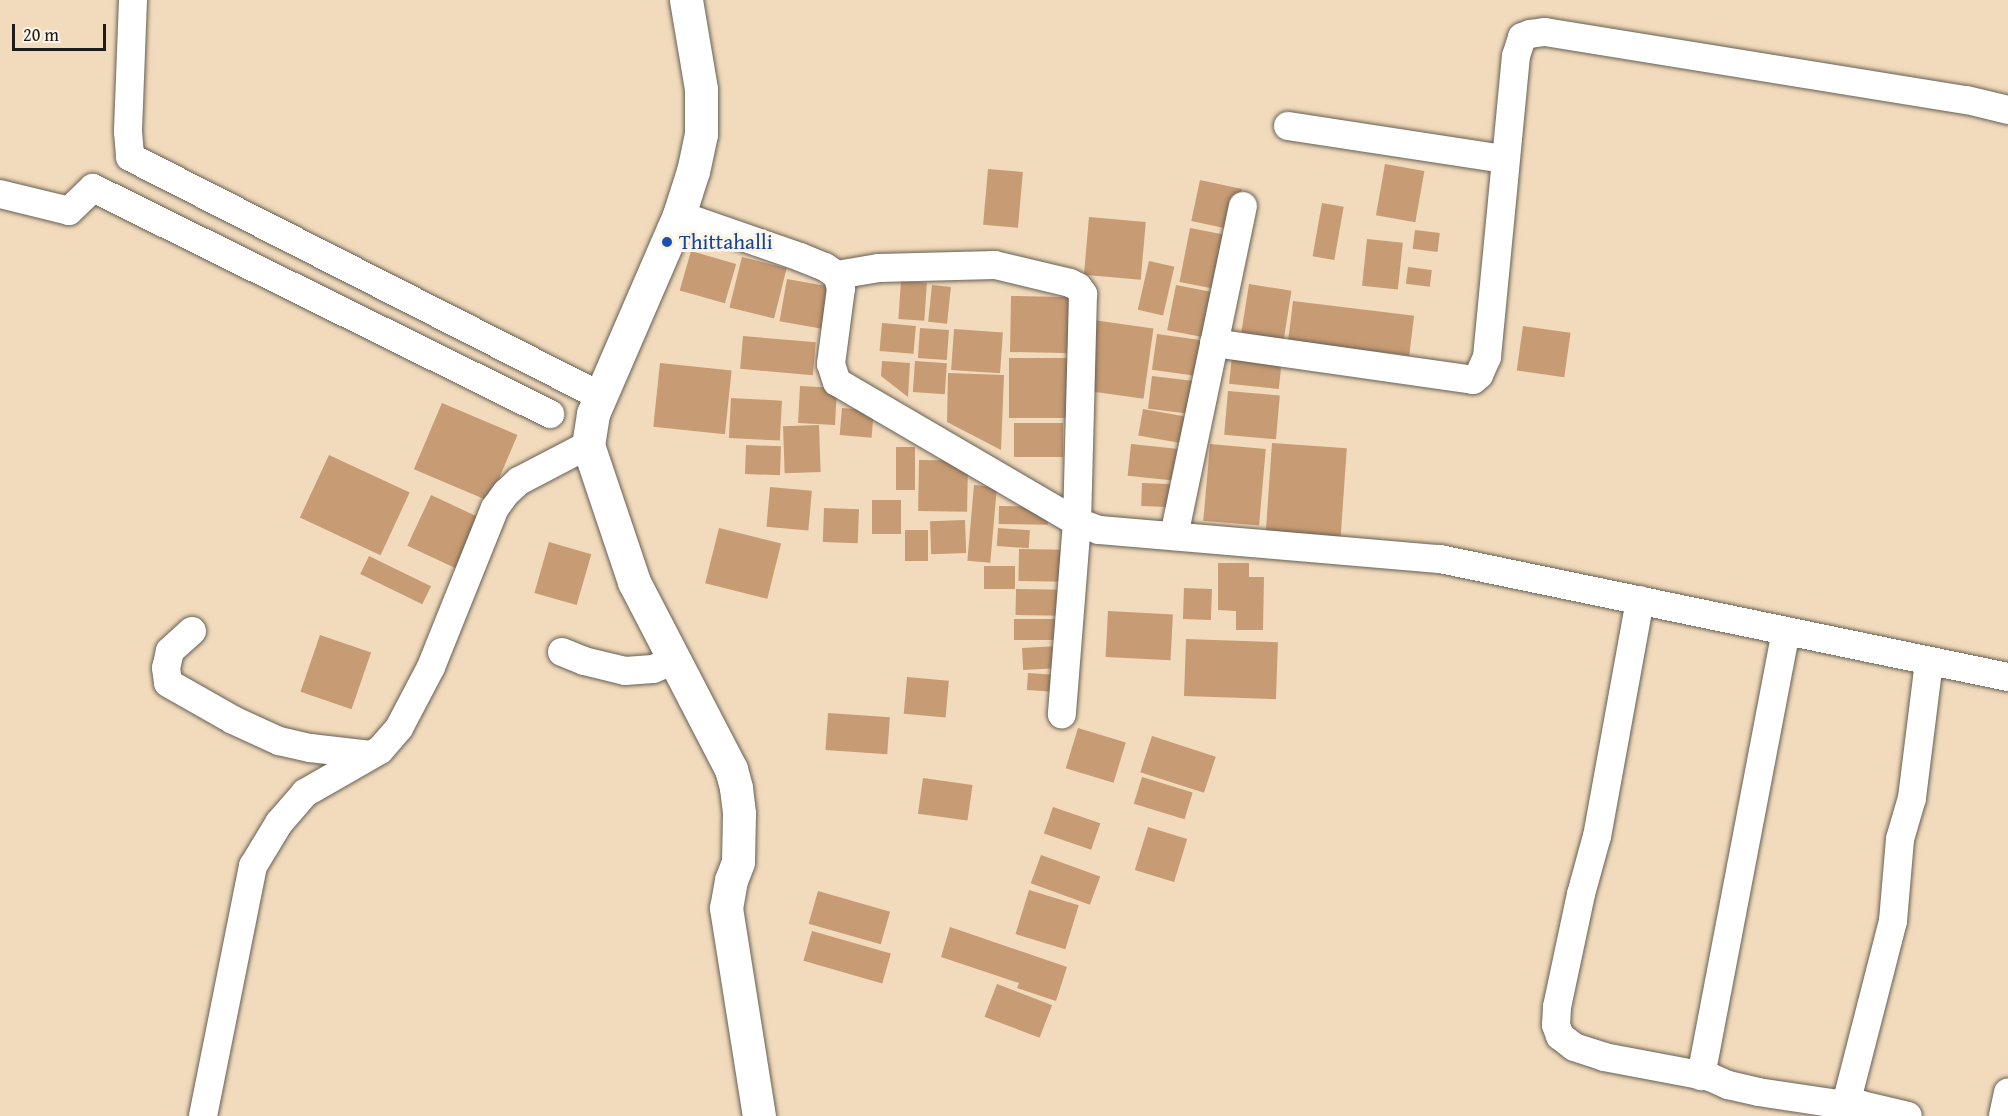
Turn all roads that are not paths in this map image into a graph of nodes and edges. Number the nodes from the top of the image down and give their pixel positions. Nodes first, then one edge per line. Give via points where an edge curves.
1 (134, 0) edge
2 (686, 0) edge
3 (2008, 110) edge
4 (1288, 126) dead end
5 (1504, 159) junction
6 (0, 194) edge
7 (1243, 206) dead end
8 (679, 215) junction
9 (837, 275) junction
10 (1214, 343) junction
11 (600, 396) junction
12 (550, 414) dead end
13 (588, 445) junction
14 (1077, 522) junction
15 (1174, 536) junction
16 (1640, 600) junction
17 (192, 631) dead end
18 (1786, 631) junction
19 (562, 652) dead end
20 (675, 660) junction
21 (1929, 661) junction
22 (2008, 677) edge
23 (1062, 714) dead end
24 (371, 755) junction
25 (1701, 1076) junction
26 (2008, 1093) edge
27 (1846, 1104) junction
28 (203, 1116) edge
29 (759, 1116) edge
30 (1908, 1116) edge
31 (2002, 1116) edge

1 - 11 street via 130,157
2 - 8 street via 701,89 701,134
3 - 5 street via 1967,100 1545,32 1522,37
4 - 5 street
5 - 10 street via 1487,357 1473,380
6 - 12 street via 69,211 93,188
7 - 10 street
8 - 9 street via 800,257
8 - 11 street
9 - 14 street via 841,288 831,364 837,382
9 - 14 street via 879,268 995,265 1078,287 1083,294
10 - 15 street
11 - 13 street via 589,428
13 - 20 street via 634,582
13 - 24 street via 519,481 495,508 431,667 399,728
14 - 15 street via 1098,530
14 - 23 street
15 - 16 street via 1440,559
16 - 18 street
16 - 25 street via 1597,836 1581,894 1556,1025 1560,1036 1574,1047 1604,1057
17 - 24 street via 170,651 168,683 197,702 279,741
18 - 21 street
18 - 25 street
19 - 20 street via 625,671 653,669
20 - 29 street via 731,769 736,788 738,862 730,880 726,908
21 - 22 street
21 - 27 street via 1912,798 1900,839 1893,921
24 - 28 street via 304,793 279,823 253,866
25 - 27 street via 1758,1092
26 - 31 street
27 - 30 street

